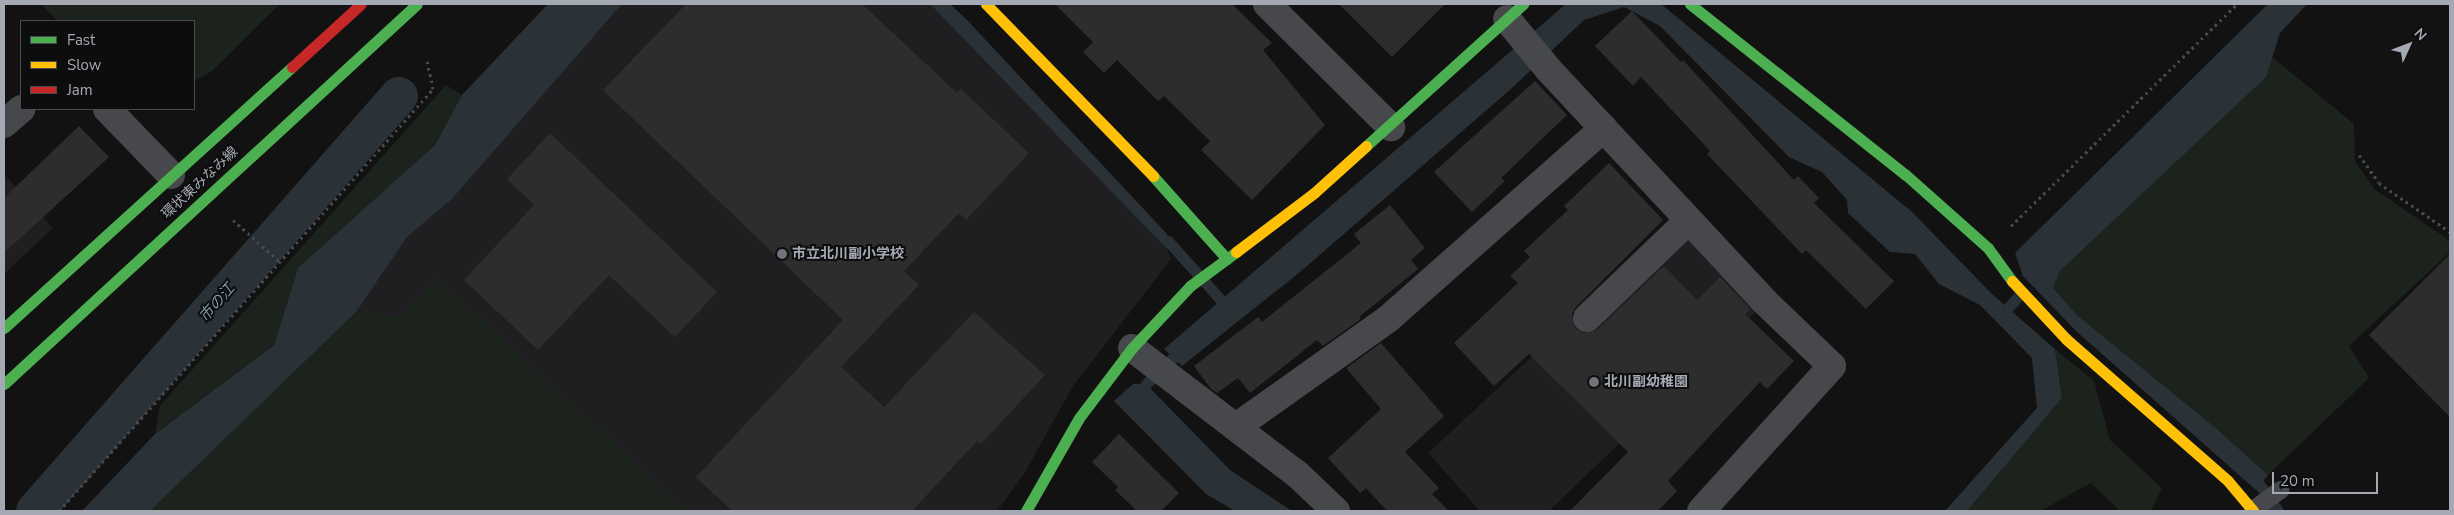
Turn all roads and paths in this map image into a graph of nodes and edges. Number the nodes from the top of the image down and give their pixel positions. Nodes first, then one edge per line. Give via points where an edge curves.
1 (361, 4) edge
2 (418, 4) edge
3 (986, 4) edge
4 (1267, 4) edge
5 (1690, 4) edge
6 (2237, 4) edge
7 (1515, 18) edge
8 (427, 60) dead end
9 (21, 110) edge
10 (108, 110) edge
11 (4, 124) edge
12 (1391, 127) junction
13 (1604, 128) junction
14 (2359, 155) dead end
15 (171, 175) junction
16 (233, 220) dead end
17 (1689, 220) junction
18 (2450, 232) edge
19 (1988, 248) junction
20 (1227, 259) junction
21 (280, 262) junction
22 (1587, 318) dead end
23 (4, 328) edge
24 (1142, 355) junction
25 (4, 384) edge
26 (1236, 427) junction
27 (2281, 490) dead end
28 (2256, 509) edge
29 (59, 511) edge
30 (1026, 511) edge
31 (1336, 511) edge
32 (1701, 511) edge

1 - 15 street, 環状東みなみ線
2 - 25 street, 環状東みなみ線
3 - 20 street via 1153,176
4 - 12 street
5 - 19 street via 1906,175
6 - 19 path
7 - 12 street
7 - 13 street via 1548,69
8 - 21 path via 433,89
9 - 11 street
10 - 15 street
12 - 20 street via 1314,193
13 - 17 street
13 - 26 street via 1388,319
14 - 18 path via 2378,183
15 - 23 street, 環状東みなみ線
16 - 21 path
17 - 22 street
17 - 32 street via 1764,301 1832,366
19 - 28 street via 2014,285 2066,339
20 - 24 street via 1190,286
21 - 29 path
24 - 26 street
24 - 30 street via 1079,418
26 - 31 street via 1297,474
27 - 28 lane

